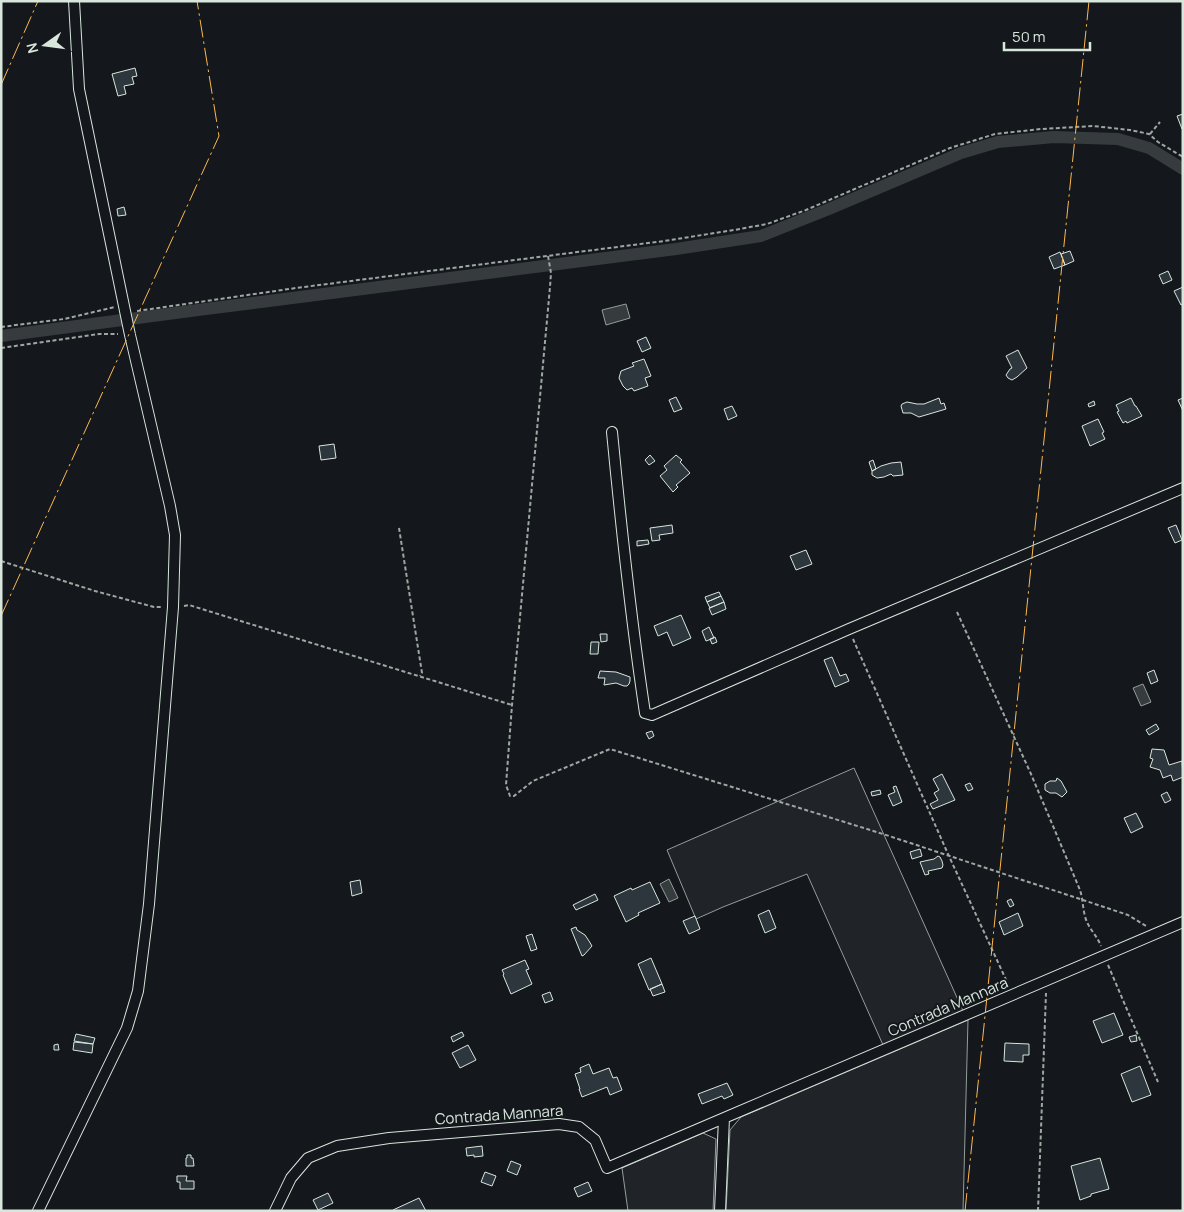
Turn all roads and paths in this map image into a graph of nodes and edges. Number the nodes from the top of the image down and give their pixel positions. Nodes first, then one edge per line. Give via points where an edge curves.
1 (74, 1) edge
2 (1160, 122) dead end
3 (1150, 134) junction
4 (1183, 157) edge
5 (548, 256) junction
6 (127, 311) junction
7 (1, 327) edge
8 (129, 333) junction
9 (1, 348) edge
10 (612, 432) dead end
11 (1183, 488) edge
12 (399, 528) dead end
13 (1, 561) edge
14 (154, 607) dead end
15 (173, 607) junction
16 (956, 612) dead end
17 (848, 629) junction
18 (419, 676) junction
19 (512, 705) junction
20 (949, 856) junction
21 (1083, 900) junction
22 (1183, 922) edge
23 (1151, 929) dead end
24 (1104, 956) junction
25 (1046, 981) junction
26 (1013, 995) junction
27 (1158, 1082) dead end
28 (724, 1118) junction
29 (38, 1211) edge
30 (275, 1211) edge
31 (720, 1211) edge
32 (1038, 1211) edge

1 - 6 street via 79,89
2 - 3 path
3 - 4 path
3 - 5 path via 1093,126 995,134 950,148 767,224
5 - 6 path
5 - 19 path via 550,287
6 - 7 path
6 - 8 street
8 - 9 path
8 - 15 street via 170,506 174,535
10 - 17 street via 645,713 652,715
11 - 17 street
12 - 18 path via 422,673
13 - 14 path
15 - 18 path via 189,605
15 - 29 street via 149,904 138,991 127,1028
16 - 21 path
17 - 20 path
18 - 19 path
19 - 20 path via 506,785 510,796 533,781 610,749
20 - 21 path
20 - 26 path
21 - 23 path via 1128,915
21 - 24 path via 1086,922 1097,937
22 - 24 street, Contrada Mannara
24 - 25 street, Contrada Mannara
24 - 27 path
25 - 26 street, Contrada Mannara
25 - 32 path
26 - 28 street, Contrada Mannara
28 - 30 street, Contrada Mannara via 607,1168 595,1140 579,1127 560,1124 389,1138 337,1146 308,1158 291,1178
28 - 31 street

